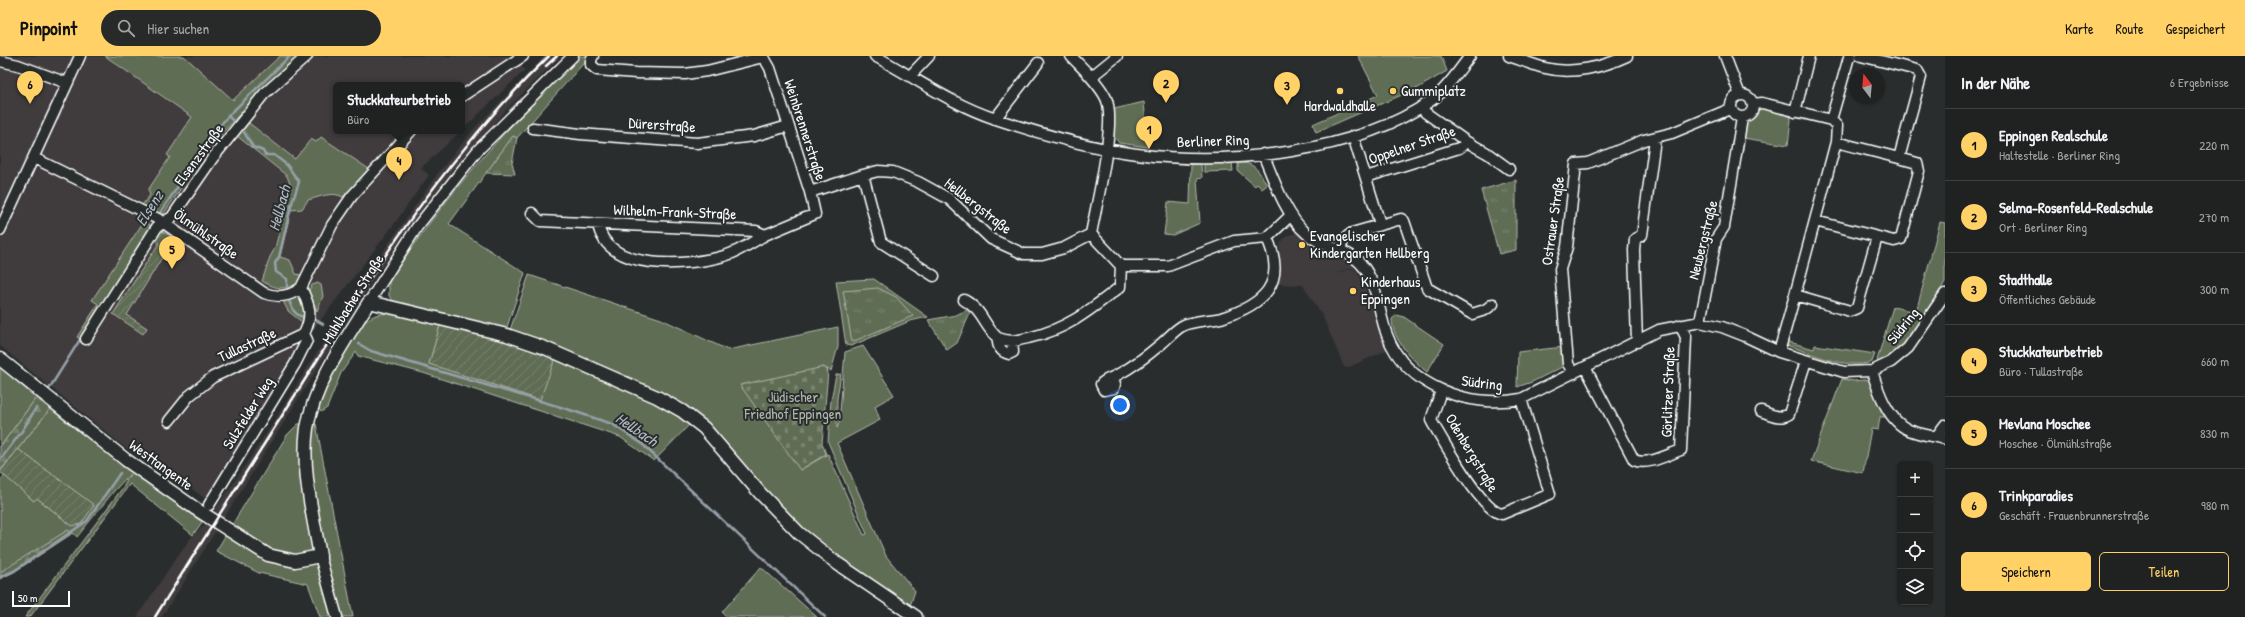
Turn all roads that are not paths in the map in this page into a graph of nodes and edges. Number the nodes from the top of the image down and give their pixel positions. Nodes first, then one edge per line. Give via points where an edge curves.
1 (80, 56) edge
2 (308, 56) edge
3 (523, 56) edge
4 (573, 56) edge
5 (593, 56) edge
6 (763, 56) edge
7 (875, 56) edge
8 (929, 56) edge
9 (1071, 56) edge
10 (1117, 56) edge
11 (1470, 56) edge
12 (1509, 56) edge
13 (1627, 56) edge
14 (1725, 56) edge
15 (1809, 56) edge
16 (1851, 56) edge
17 (1860, 56) edge
18 (0, 61) edge
19 (1038, 63) dead end
20 (910, 76) junction
21 (1091, 77) junction
22 (67, 83) junction
23 (465, 94) edge
24 (1740, 95) junction
25 (1753, 104) junction
26 (1421, 107) junction
27 (1730, 109) junction
28 (1795, 112) junction
29 (1742, 118) junction
30 (995, 119) junction
31 (1831, 120) junction
32 (788, 126) junction
33 (533, 128) dead end
34 (408, 134) edge
35 (1353, 136) junction
36 (1655, 139) junction
37 (1467, 142) junction
38 (1836, 142) junction
39 (1106, 148) junction
40 (1263, 154) junction
41 (34, 158) junction
42 (1899, 158) junction
43 (1509, 169) dead end
44 (863, 175) junction
45 (1366, 177) junction
46 (810, 192) junction
47 (532, 213) dead end
48 (1291, 215) junction
49 (162, 221) junction
50 (1815, 221) junction
51 (598, 224) junction
52 (1380, 224) junction
53 (0, 230) edge
54 (1091, 234) junction
55 (765, 235) junction
56 (1267, 238) junction
57 (1877, 238) junction
58 (1340, 249) junction
59 (1121, 266) junction
60 (934, 276) dead end
61 (298, 291) junction
62 (1945, 294) edge
63 (1796, 295) junction
64 (964, 300) dead end
65 (369, 302) junction
66 (1493, 304) dead end
67 (1700, 322) junction
68 (1680, 325) junction
69 (304, 334) junction
70 (86, 339) dead end
71 (1637, 342) junction
72 (1779, 352) junction
73 (0, 359) edge
74 (1806, 361) junction
75 (1585, 368) junction
76 (1872, 371) junction
77 (1574, 373) junction
78 (1113, 378) dead end
79 (1441, 391) junction
80 (1521, 399) junction
81 (1761, 411) dead end
82 (169, 421) dead end
83 (1945, 425) edge
84 (1941, 438) edge
85 (209, 505) dead end
86 (320, 556) junction
87 (337, 617) edge
88 (916, 617) edge

1 - 22 street
2 - 49 street, Elsenzstraße via 264,94 212,159 172,217
3 - 23 street
4 - 65 street, Mühlbacher Straße via 478,150 417,227
5 - 6 street via 591,62 594,68 603,71 685,74 707,71
6 - 32 street, Weinbrennerstraße via 770,68
7 - 20 street, Berliner Ring
8 - 20 street
9 - 21 street
10 - 21 street
11 - 26 street, Berliner Ring via 1434,99
12 - 13 street via 1546,68 1568,70 1611,63
14 - 24 street
15 - 28 street
16 - 31 street via 1848,57
17 - 42 street via 1917,70 1921,77
18 - 22 street
19 - 30 street
20 - 30 street, Berliner Ring via 949,99
21 - 39 street via 1106,98 1108,106
22 - 41 street
24 - 25 street via 1748,97
24 - 27 street via 1732,100
25 - 28 street
25 - 29 street, Neubergstraße via 1751,114
26 - 35 street, Berliner Ring
26 - 37 street, Oppelner Straße
27 - 29 street via 1734,115
27 - 36 street, Ostrauer Straße
28 - 31 street
29 - 67 street, Neubergstraße via 1724,227 1716,240
30 - 39 street, Berliner Ring via 1063,139
31 - 38 street via 1837,126
32 - 33 street, Dürerstraße via 754,136 697,143
32 - 46 street, Weinbrennerstraße
34 - 61 street via 352,196 332,225
35 - 40 street, Berliner Ring via 1289,151
35 - 45 street
36 - 71 street via 1642,235 1635,239 1634,250
36 - 77 street, Ostrauer Straße via 1644,140 1588,163 1576,164 1567,247 1560,269 1568,364
37 - 43 street, Oppelner Straße
37 - 45 street, Oppelner Straße via 1459,148
38 - 42 street
38 - 50 street
39 - 40 street, Berliner Ring via 1172,157 1234,157
39 - 54 street
40 - 48 street, Südring
41 - 49 street, Ölmühlstraße
41 - 53 street
42 - 57 street via 1917,163 1919,171 1901,239 1894,241
44 - 46 street, Hellbergstraße
44 - 54 street, Hellbergstraße via 878,171 893,172 918,182 949,199 991,239 1024,254 1042,254 1064,248
44 - 60 street via 881,242
45 - 52 street
46 - 55 street, Weinbrennerstraße via 815,214
47 - 51 street, Wilhelm-Frank-Straße via 540,221
48 - 56 street
48 - 58 street, Südring via 1305,233 1324,244
49 - 61 street, Ölmühlstraße via 264,293 284,297
49 - 70 street, Elsenzstraße
50 - 57 street
50 - 63 street
51 - 55 street, Wilhelm-Frank-Straße via 750,231
51 - 55 street via 600,234 615,250 635,260 662,264 724,256
52 - 58 street via 1352,233 1344,239
52 - 66 street via 1397,219 1404,221 1427,288 1472,314
54 - 59 street
56 - 59 street via 1234,241 1168,266
56 - 78 street via 1274,258 1271,283 1262,299 1221,318 1183,326 1146,357
57 - 63 street via 1857,308 1850,311
58 - 79 street, Südring via 1355,259 1369,277 1395,352 1423,380
59 - 64 street via 1120,287 1081,317 1067,326 1012,342 998,338 973,304
61 - 69 street via 311,312
62 - 76 street, Südring via 1908,348 1891,362
63 - 72 street
65 - 86 main road, Mühlbacher Straße via 328,371 308,424 308,480
65 - 88 main road via 507,335 545,348 657,397 682,411 704,428 760,493 799,533 838,564
67 - 68 street, Südring
67 - 72 street, Südring via 1722,327
68 - 71 street, Südring via 1659,330
68 - 75 street, Görlitzer Straße via 1686,337 1681,450 1646,462 1634,460
69 - 82 street, Tullastraße via 213,377 189,396
69 - 85 street, Sulzfelder Weg via 306,340 295,364
71 - 75 street, Südring
72 - 74 street, Südring
73 - 86 main road, Westtangente via 126,460 268,555 295,561
74 - 76 street, Südring via 1844,372
74 - 81 street via 1789,414 1784,417
75 - 77 street, Südring
76 - 84 street via 1884,402 1894,417 1907,429
77 - 80 street, Südring
79 - 80 street, Südring via 1478,401
79 - 80 street, Odenbergstraße via 1433,424 1481,499 1500,514 1550,494
83 - 84 street
86 - 87 street, Mühlbacher Straße

